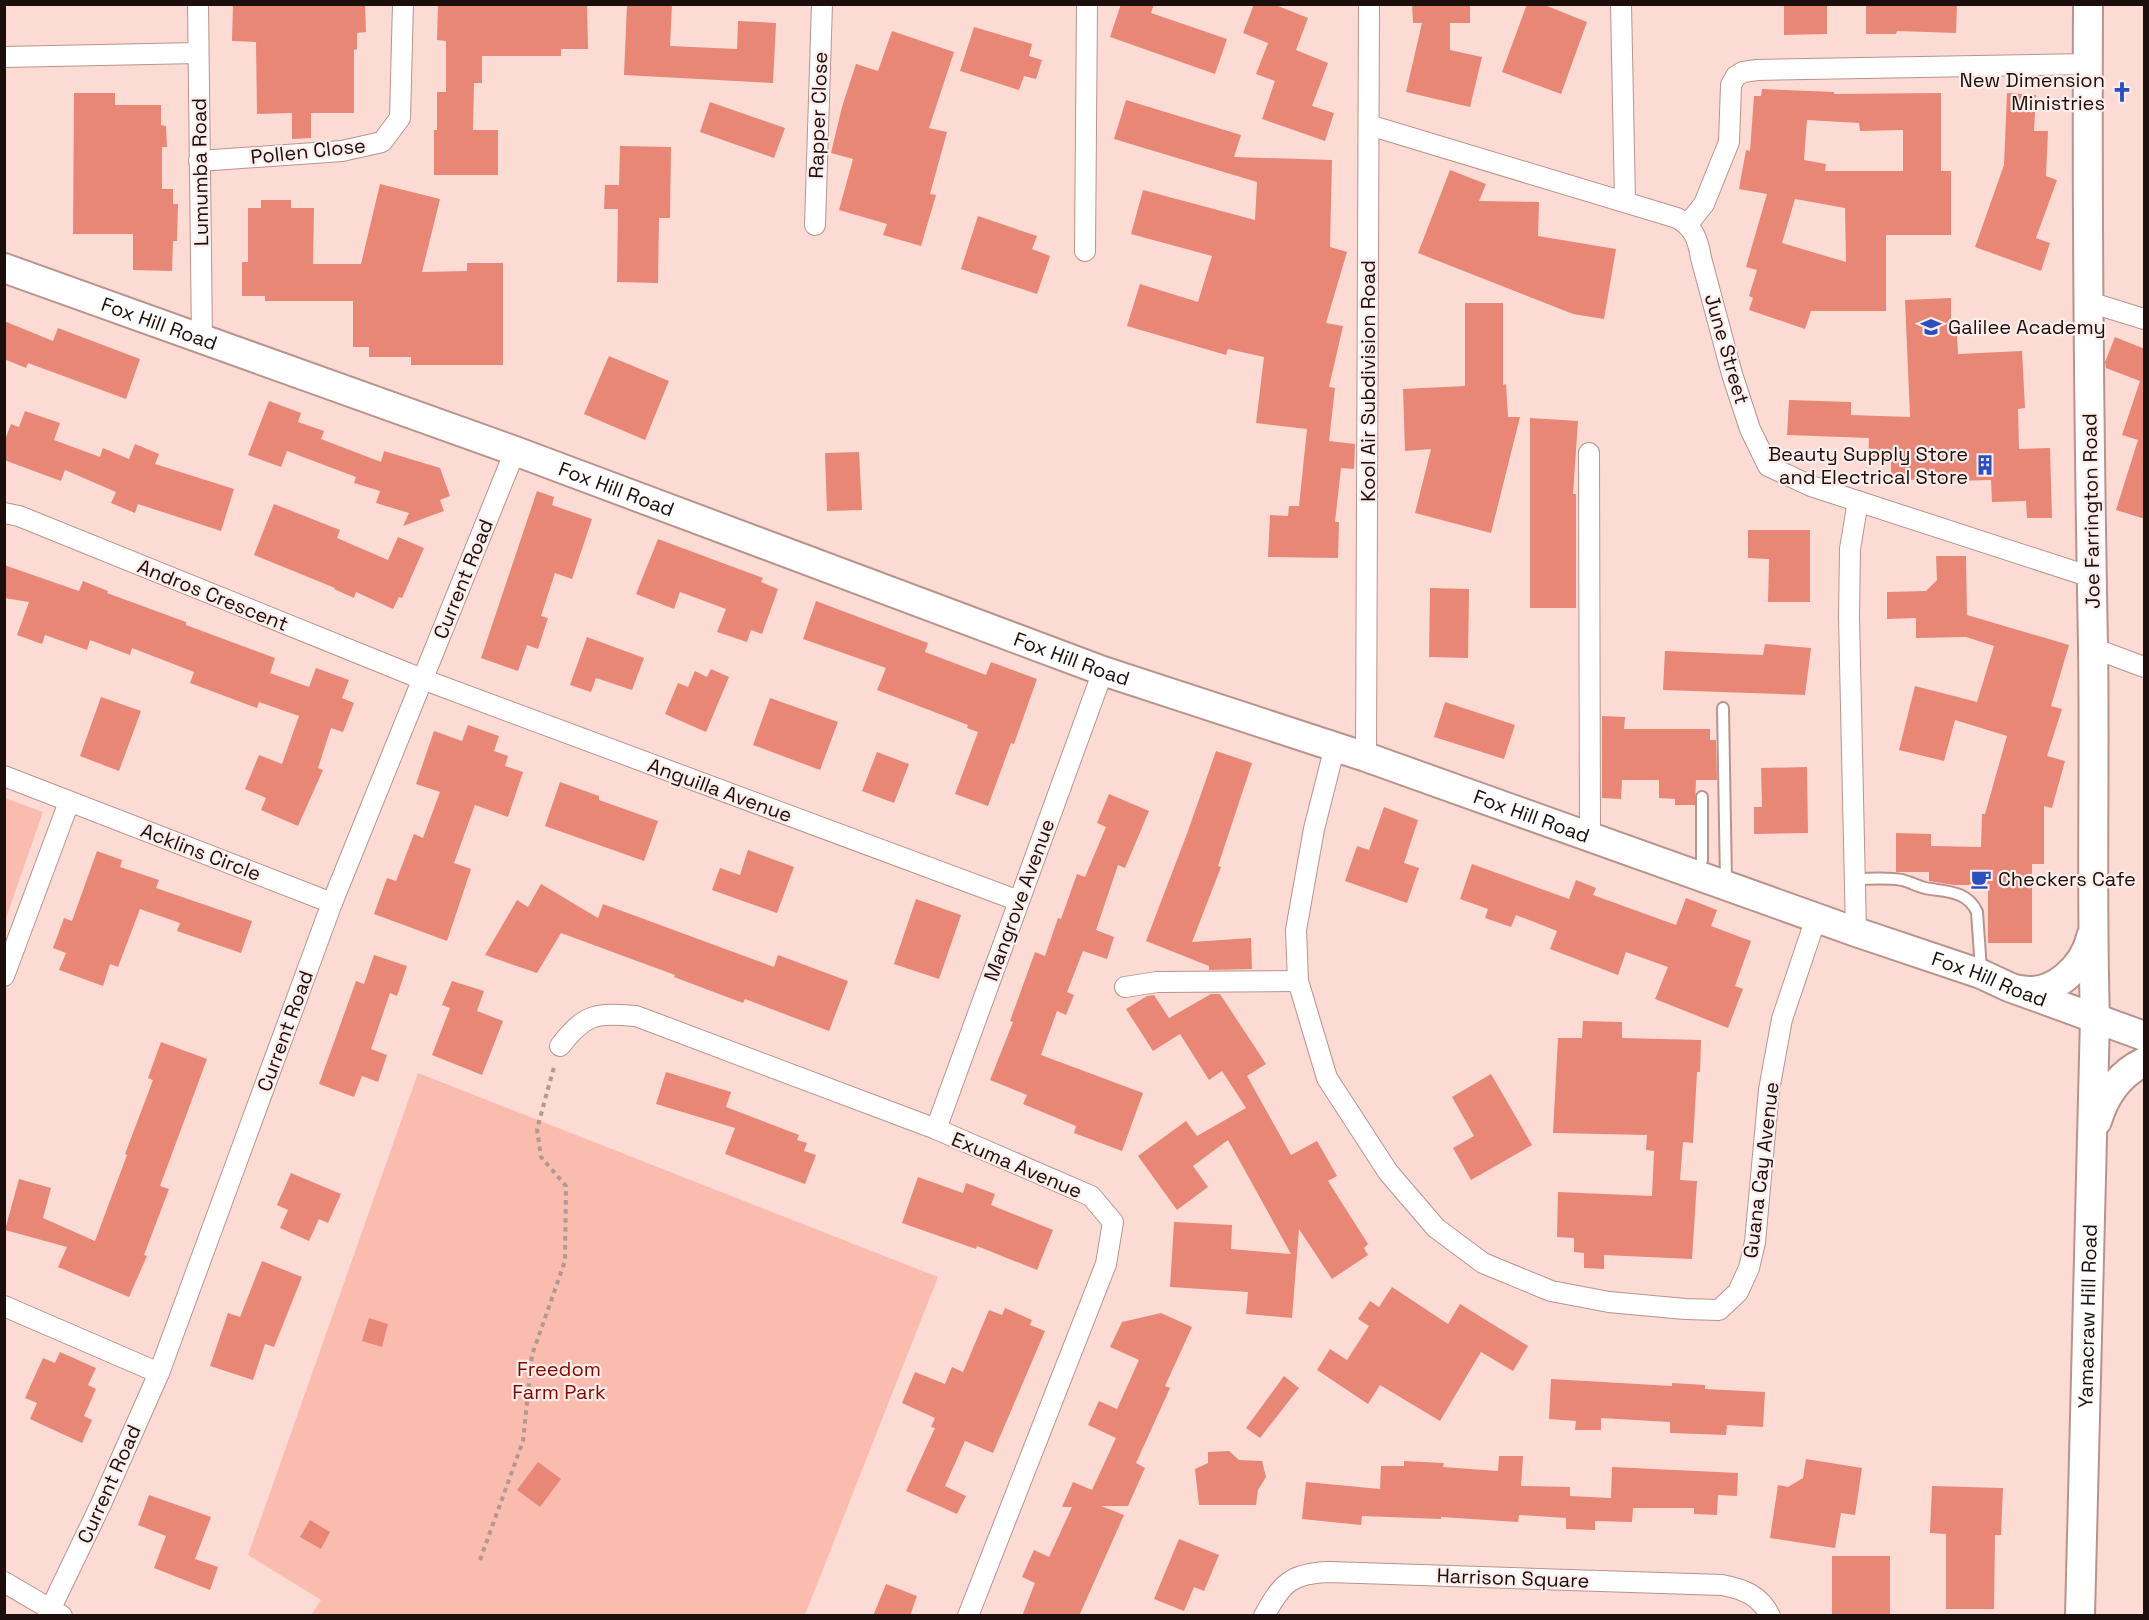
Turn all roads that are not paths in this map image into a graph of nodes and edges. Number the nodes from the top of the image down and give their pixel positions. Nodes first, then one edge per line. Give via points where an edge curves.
1 (198, 4) edge
2 (403, 4) edge
3 (822, 4) edge
4 (1087, 4) edge
5 (1621, 4) edge
6 (2088, 4) edge
7 (1366, 5) edge
8 (198, 53) junction
9 (4, 57) edge
10 (2088, 64) junction
11 (1369, 124) junction
12 (199, 161) junction
13 (1625, 201) junction
14 (1688, 224) junction
15 (815, 225) dead end
16 (1084, 250) dead end
17 (4, 268) edge
18 (2089, 302) junction
19 (2145, 319) edge
20 (202, 340) junction
21 (515, 452) junction
22 (1588, 453) dead end
23 (1858, 501) junction
24 (4, 513) edge
25 (2091, 577) junction
26 (2093, 648) junction
27 (2145, 668) edge
28 (1103, 671) junction
29 (422, 679) junction
30 (1723, 708) dead end
31 (1335, 746) junction
32 (1366, 757) junction
33 (4, 776) edge
34 (1702, 797) dead end
35 (69, 802) junction
36 (1590, 837) junction
37 (1697, 876) junction
38 (1854, 879) junction
39 (1726, 886) junction
40 (1019, 901) junction
41 (332, 903) junction
42 (1816, 918) junction
43 (2092, 930) junction
44 (1856, 932) junction
45 (1981, 974) junction
46 (4, 976) edge
47 (1298, 981) junction
48 (1125, 987) dead end
49 (2009, 987) junction
50 (2095, 1018) junction
51 (2145, 1036) edge
52 (560, 1046) road end
53 (2145, 1062) edge
54 (936, 1130) junction
55 (2093, 1142) junction
56 (4, 1306) edge
57 (159, 1373) junction
58 (4, 1582) edge
59 (56, 1612) edge
60 (968, 1616) edge
61 (1264, 1616) edge
62 (1770, 1616) edge
63 (2080, 1616) edge

1 - 8 street, Lumumba Road
2 - 12 street, Pollen Close via 400,118 382,142 342,151
3 - 15 street, Rapper Close
4 - 16 street
5 - 13 street
6 - 10 main road, Joe Farrington Road
7 - 11 street, Kool Air Subdivision Road
8 - 9 street
8 - 12 street, Lumumba Road
10 - 14 street via 1743,72 1731,85 1729,142 1704,204
10 - 18 main road, Joe Farrington Road
11 - 13 street
11 - 32 street, Kool Air Subdivision Road
12 - 20 street, Lumumba Road
13 - 14 street
14 - 23 street, June Street via 1698,240 1735,385 1768,466 1811,486
17 - 20 main road, Fox Hill Road
18 - 19 street
18 - 25 main road, Joe Farrington Road
20 - 21 main road, Fox Hill Road
21 - 28 main road, Fox Hill Road
21 - 29 street, Current Road
22 - 36 street
23 - 25 street, June Street
23 - 38 street via 1850,549 1849,617
24 - 29 street, Andros Crescent
25 - 26 main road, Joe Farrington Road
26 - 27 street
26 - 43 main road, Joe Farrington Road
28 - 31 main road, Fox Hill Road
28 - 40 street, Mangrove Avenue
29 - 40 street, Anguilla Avenue
29 - 41 street, Current Road
30 - 39 lane
31 - 32 main road, Fox Hill Road
31 - 47 street, Guana Cay Avenue via 1314,829 1296,930
32 - 36 main road, Fox Hill Road
33 - 35 street, Acklins Circle
34 - 37 lane via 1702,860
35 - 41 street, Acklins Circle
35 - 46 street
36 - 37 main road, Fox Hill Road
37 - 39 main road, Fox Hill Road
38 - 44 street
38 - 45 lane via 1901,880 1965,897 1977,912
39 - 42 main road, Fox Hill Road
40 - 54 street, Mangrove Avenue
41 - 57 street, Current Road
42 - 44 main road, Fox Hill Road
42 - 47 street, Guana Cay Avenue via 1782,1019 1749,1268 1738,1292 1719,1310 1609,1302 1551,1291 1483,1263 1436,1228 1388,1172 1327,1078
43 - 49 main road via 2081,961 2057,983 2025,991
43 - 50 main road, Joe Farrington Road
44 - 45 main road, Fox Hill Road
45 - 49 main road, Fox Hill Road
47 - 48 street via 1157,982
49 - 50 main road, Fox Hill Road
50 - 51 main road, Fox Hill Road
50 - 55 main road, Yamacraw Hill Road
52 - 54 street, Exuma Avenue via 577,1024 603,1014 636,1016
53 - 55 main road via 2120,1078 2109,1091
54 - 60 street, Exuma Avenue via 1091,1196 1113,1222 1106,1264
55 - 63 main road, Yamacraw Hill Road
56 - 57 street
57 - 59 street, Current Road
58 - 59 street
61 - 62 street, Harrison Square via 1287,1582 1299,1575 1330,1572 1722,1585 1754,1595

